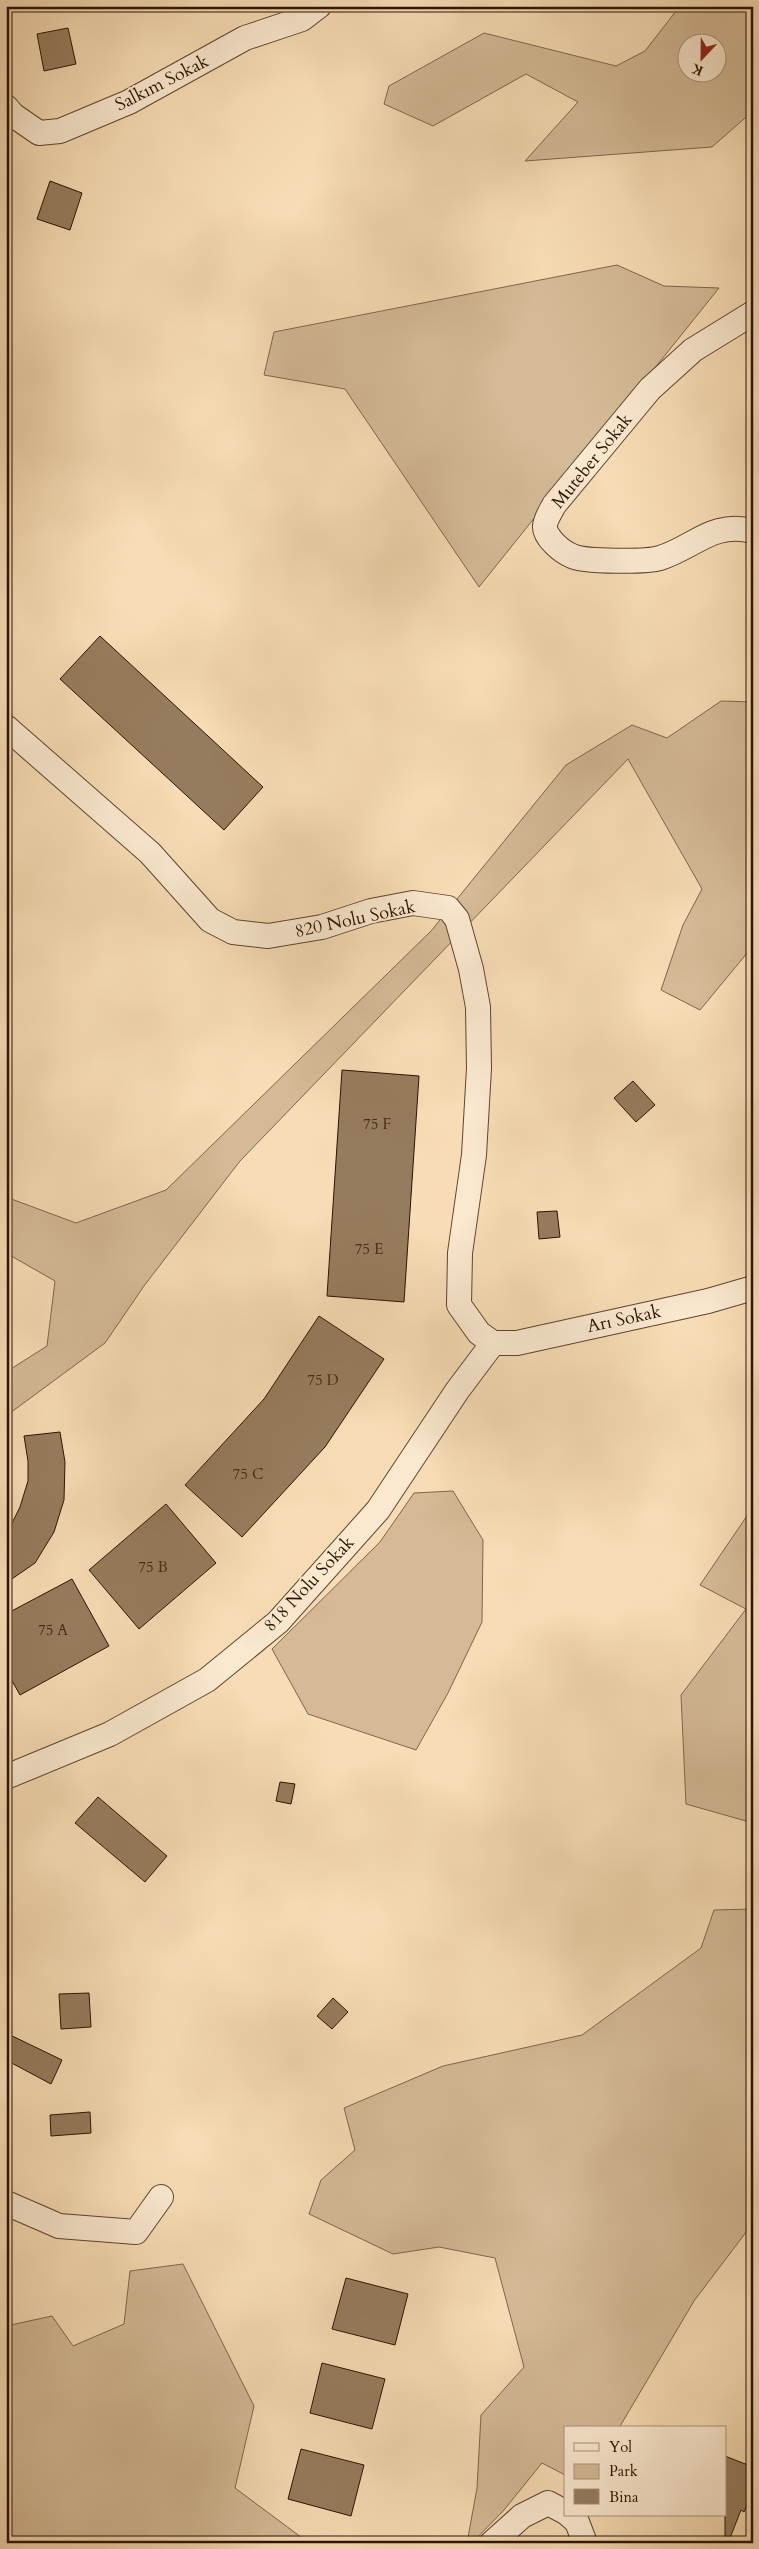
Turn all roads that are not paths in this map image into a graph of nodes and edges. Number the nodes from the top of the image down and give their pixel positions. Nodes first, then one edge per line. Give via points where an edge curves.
1 (319, 6) edge
2 (6, 107) edge
3 (753, 314) edge
4 (753, 531) edge
5 (6, 727) edge
6 (753, 1288) edge
7 (493, 1343) junction
8 (6, 1777) edge
9 (161, 2197) dead end
10 (6, 2202) edge
11 (564, 2511) edge
12 (570, 2516) edge
13 (492, 2543) edge
14 (585, 2543) edge

1 - 2 street, Salkım Sokak via 302,19 245,38 129,102 60,131 39,133
3 - 4 street, Muteber Sokak via 693,350 650,390 554,505 545,526 548,537 572,556 602,560 659,558 714,531 740,528
5 - 7 street, 820 Nolu Sokak via 150,853 210,920 233,932 268,936 322,928 371,911 413,903 448,908 457,919 478,1007 479,1068 474,1156 460,1253 459,1305 479,1334
6 - 7 street, Arı Sokak via 517,1343
7 - 8 street, 818 Nolu Sokak via 378,1510 278,1622 206,1680 110,1734
9 - 10 street via 136,2232 59,2226
11 - 13 street via 548,2503 522,2516
12 - 14 street via 577,2522

